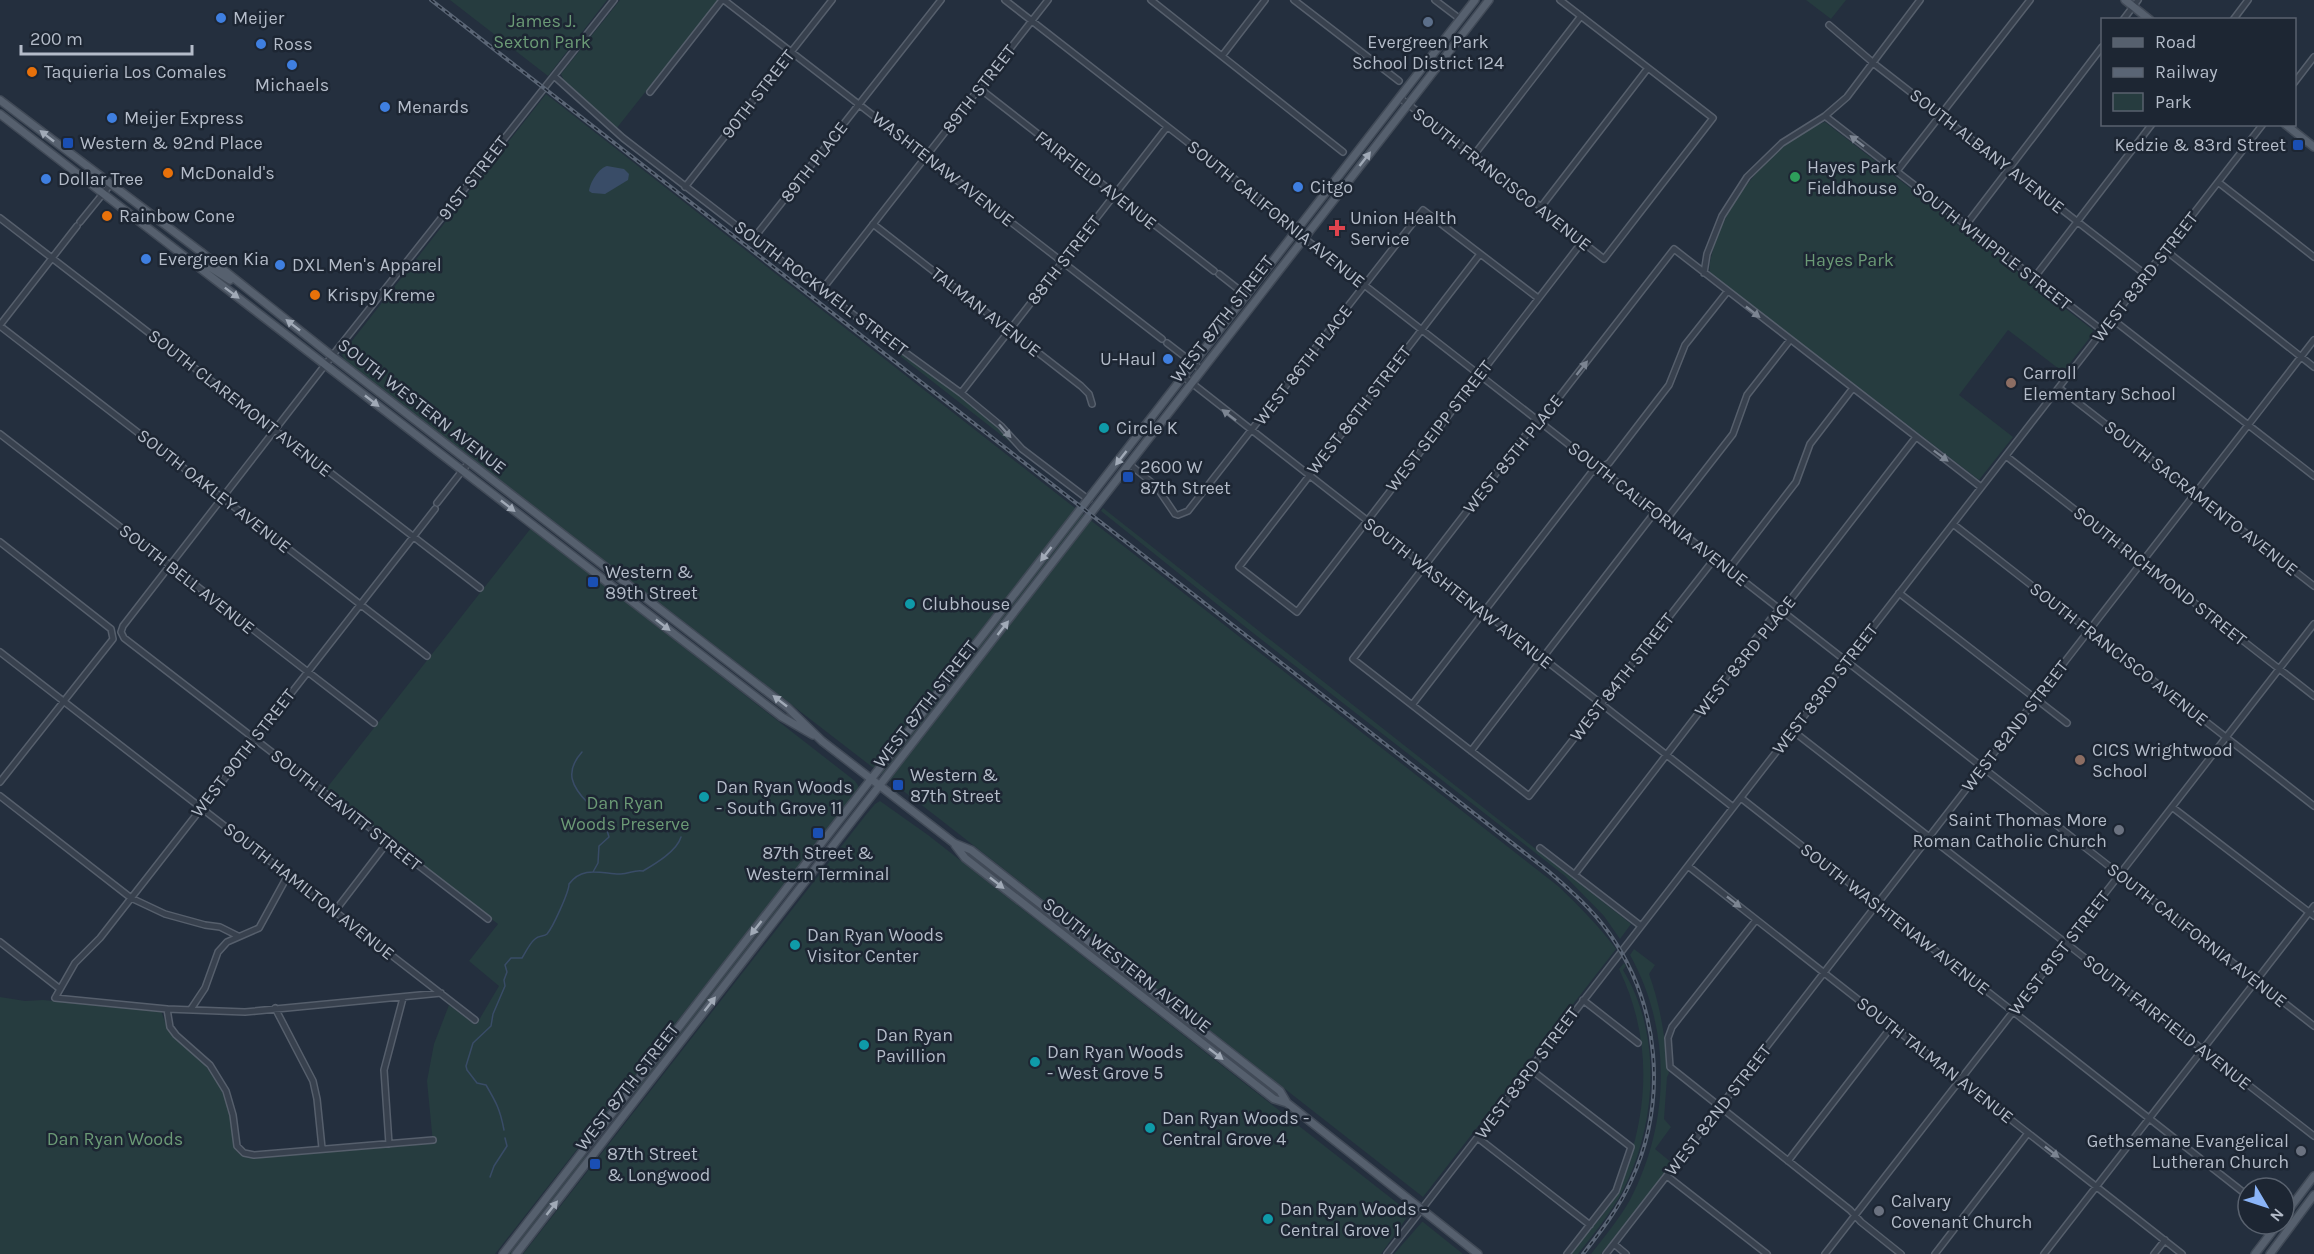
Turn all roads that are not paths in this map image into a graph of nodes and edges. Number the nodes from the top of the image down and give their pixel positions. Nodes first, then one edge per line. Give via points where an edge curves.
1 (614, 0) edge
2 (723, 0) edge
3 (832, 0) edge
4 (941, 0) edge
5 (1005, 0) edge
6 (1048, 0) edge
7 (1151, 0) edge
8 (1265, 0) edge
9 (1294, 0) edge
10 (1435, 0) edge
11 (1475, 0) edge
12 (1489, 0) edge
13 (1560, 0) edge
14 (1920, 0) edge
15 (2030, 0) edge
16 (2124, 0) edge
17 (2139, 0) edge
18 (2248, 0) edge
19 (2133, 7) junction
20 (1581, 16) junction
21 (2125, 18) edge
22 (2147, 18) edge
23 (2234, 18) edge
24 (1460, 20) junction
25 (1032, 21) junction
26 (1829, 25) dead end
27 (2101, 50) edge
28 (791, 52) junction
29 (1222, 56) junction
30 (2314, 57) edge
31 (1873, 62) junction
32 (1648, 68) junction
33 (554, 76) junction
34 (1399, 81) dead end
35 (2296, 82) edge
36 (979, 88) junction
37 (650, 92) dead end
38 (1400, 98) junction
39 (0, 100) edge
40 (859, 104) junction
41 (1408, 104) junction
42 (0, 114) edge
43 (1941, 115) junction
44 (1825, 116) junction
45 (2150, 126) edge
46 (2261, 126) edge
47 (2288, 126) edge
48 (1167, 127) junction
49 (2314, 147) edge
50 (1343, 152) dead end
51 (1474, 155) junction
52 (926, 156) junction
53 (2009, 168) junction
54 (1896, 171) junction
55 (2218, 182) junction
56 (110, 185) junction
57 (685, 187) junction
58 (103, 193) junction
59 (1115, 194) junction
60 (1541, 207) junction
61 (0, 218) edge
62 (2078, 221) junction
63 (873, 224) junction
64 (1966, 225) junction
65 (1299, 229) junction
66 (754, 238) junction
67 (1304, 238) junction
68 (1582, 242) junction
69 (2165, 250) junction
70 (1480, 254) junction
71 (2314, 257) edge
72 (52, 258) junction
73 (188, 259) junction
74 (1062, 262) junction
75 (1704, 273) junction
76 (2146, 275) junction
77 (2034, 278) junction
78 (240, 284) junction
79 (1364, 285) junction
80 (821, 291) junction
81 (1727, 292) junction
82 (1247, 296) junction
83 (1538, 298) junction
84 (2112, 319) junction
85 (0, 326) edge
86 (1009, 330) junction
87 (1422, 330) junction
88 (2103, 331) junction
89 (1790, 340) junction
90 (2314, 340) edge
91 (332, 356) junction
92 (2301, 357) junction
93 (1194, 364) junction
94 (325, 365) junction
95 (2314, 367) edge
96 (1202, 370) junction
97 (1479, 375) junction
98 (1184, 377) junction
99 (1192, 383) junction
100 (1854, 388) junction
101 (2059, 388) junction
102 (960, 393) junction
103 (1092, 404) dead end
104 (1539, 421) junction
105 (1147, 425) junction
106 (2248, 425) junction
107 (275, 430) junction
108 (1155, 432) junction
109 (1251, 432) junction
110 (0, 435) edge
111 (1916, 437) junction
112 (2006, 456) junction
113 (469, 462) junction
114 (1130, 464) junction
115 (1600, 469) junction
116 (462, 470) junction
117 (1308, 476) junction
118 (2314, 476) edge
119 (1982, 487) junction
120 (2195, 494) junction
121 (222, 498) junction
122 (1089, 500) junction
123 (1655, 512) junction
124 (1666, 520) junction
125 (1366, 521) junction
126 (1953, 524) junction
127 (413, 536) junction
128 (0, 543) edge
129 (1714, 558) junction
130 (2142, 562) junction
131 (170, 566) junction
132 (1424, 566) junction
133 (1729, 569) junction
134 (2314, 586) edge
135 (480, 588) dead end
136 (1899, 593) junction
137 (360, 604) junction
138 (1781, 609) junction
139 (1297, 612) joint
140 (1484, 613) junction
141 (2314, 624) edge
142 (2089, 631) junction
143 (122, 633) joint
144 (0, 652) edge
145 (427, 656) dead end
146 (1542, 658) junction
147 (1847, 661) junction
148 (2279, 669) junction
149 (306, 671) junction
150 (2314, 696) edge
151 (2036, 699) junction
152 (63, 701) junction
153 (1602, 704) junction
154 (1412, 705) junction
155 (374, 723) dead end
156 (2067, 723) dead end
157 (1793, 730) junction
158 (2226, 737) junction
159 (254, 739) junction
160 (822, 741) junction
161 (1471, 751) junction
162 (1666, 755) junction
163 (1983, 767) junction
164 (872, 779) junction
165 (0, 782) edge
166 (880, 786) junction
167 (0, 796) edge
168 (1741, 798) junction
169 (2314, 806) edge
170 (1733, 807) junction
171 (2172, 807) junction
172 (201, 808) junction
173 (1929, 837) junction
174 (387, 843) junction
175 (1540, 848) dead end
176 (1688, 866) junction
177 (1575, 874) junction
178 (2120, 874) junction
179 (288, 875) junction
180 (131, 898) junction
181 (1877, 905) junction
182 (2314, 906) edge
183 (335, 911) junction
184 (2311, 914) edge
185 (488, 920) dead end
186 (1756, 920) junction
187 (1641, 926) junction
188 (238, 936) junction
189 (0, 942) edge
190 (2066, 943) junction
191 (1824, 973) junction
192 (2256, 980) junction
193 (60, 988) junction
194 (441, 993) junction
195 (403, 998) junction
196 (1583, 1000) junction
197 (275, 1008) junction
198 (167, 1009) junction
199 (191, 1009) junction
200 (2014, 1012) junction
201 (475, 1020) dead end
202 (1892, 1026) junction
203 (2314, 1026) edge
204 (1638, 1043) dead end
205 (2203, 1049) junction
206 (1530, 1069) junction
207 (1960, 1080) junction
208 (1720, 1108) junction
209 (2149, 1118) junction
210 (2028, 1133) junction
211 (2314, 1136) edge
212 (1478, 1138) junction
213 (433, 1140) dead end
214 (389, 1144) junction
215 (322, 1148) junction
216 (1788, 1161) junction
217 (1667, 1176) junction
218 (2314, 1176) edge
219 (2096, 1186) junction
220 (2236, 1187) edge
221 (2314, 1196) edge
222 (2296, 1200) edge
223 (1421, 1210) junction
224 (1855, 1216) junction
225 (2296, 1216) edge
226 (1590, 1225) junction
227 (2269, 1236) edge
228 (2281, 1236) edge
229 (2165, 1240) junction
230 (1614, 1244) junction
231 (503, 1254) edge
232 (516, 1254) edge
233 (1387, 1254) edge
234 (1478, 1254) edge
235 (1567, 1254) edge
236 (1606, 1254) edge
237 (1626, 1254) edge
238 (1767, 1254) edge
239 (1825, 1254) edge
240 (1901, 1254) edge
241 (1935, 1254) edge
242 (2044, 1254) edge
243 (2154, 1254) edge
244 (2182, 1254) edge
245 (2255, 1254) edge
246 (2270, 1254) edge

1 - 33 street, 91ST STREET
2 - 28 street, WASHTENAW AVENUE
2 - 37 street
3 - 28 street, 90TH STREET
4 - 40 street, 89TH PLACE
5 - 25 street, SOUTH CALIFORNIA AVENUE
6 - 25 street, 89TH STREET
7 - 29 street
8 - 29 street
9 - 34 street
10 - 24 street
11 - 24 main road, WEST 87TH STREET
12 - 41 main road, WEST 87TH STREET
13 - 20 street
14 - 31 street
15 - 43 street
16 - 19 main road
17 - 19 street
18 - 23 street
19 - 21 street
19 - 22 main road
20 - 32 street
20 - 51 street
24 - 38 main road, WEST 87TH STREET
25 - 36 street, 89TH STREET
25 - 48 street, SOUTH CALIFORNIA AVENUE
26 - 31 street, SOUTH ALBANY AVENUE
27 - 53 street
28 - 40 street, WASHTENAW AVENUE
28 - 57 street, 90TH STREET
29 - 50 street
30 - 35 street
31 - 43 street, SOUTH ALBANY AVENUE
31 - 44 street via 1847,96
32 - 60 street
32 - 68 street, SOUTH FRANCISCO AVENUE via 1713,118 1604,259
33 - 57 street, SOUTH ROCKWELL STREET
33 - 91 street, 91ST STREET
36 - 52 street, 89TH STREET
36 - 59 street, FAIRFIELD AVENUE
38 - 41 street, SOUTH FRANCISCO AVENUE
38 - 65 main road, WEST 87TH STREET
56 -> 39 main road, SOUTH WESTERN AVENUE
40 - 52 street, WASHTENAW AVENUE
40 - 66 street, 89TH PLACE
41 - 51 street, SOUTH FRANCISCO AVENUE
67 -> 41 main road, WEST 87TH STREET
42 - 58 main road, SOUTH WESTERN AVENUE
43 - 53 street, SOUTH ALBANY AVENUE
43 - 54 street
54 -> 44 street, SOUTH WHIPPLE STREET
44 - 75 street via 1782,143 1747,177 1722,216
45 - 62 street
46 - 55 street, WEST 83RD STREET
47 - 49 main road
48 - 59 street, 88TH STREET
48 - 65 street, SOUTH CALIFORNIA AVENUE
51 - 60 street, SOUTH FRANCISCO AVENUE
52 - 63 street, 89TH STREET
52 - 74 street, WASHTENAW AVENUE
53 - 62 street, SOUTH ALBANY AVENUE
53 - 64 street
54 - 64 street, SOUTH WHIPPLE STREET
55 - 69 street, WEST 83RD STREET
55 - 71 street
56 - 58 street
56 - 78 main road, SOUTH WESTERN AVENUE
57 - 66 street, SOUTH ROCKWELL STREET
58 - 72 street
58 - 73 main road, SOUTH WESTERN AVENUE
59 - 74 street, 88TH STREET
59 - 82 street, FAIRFIELD AVENUE
60 - 68 street, SOUTH FRANCISCO AVENUE
61 - 72 street, SOUTH CLAREMONT AVENUE
62 - 76 street, SOUTH ALBANY AVENUE
62 - 77 street
63 - 80 street, 89TH STREET
63 - 86 street, TALMAN AVENUE
64 - 77 street, SOUTH WHIPPLE STREET
65 - 67 street, SOUTH CALIFORNIA AVENUE
65 - 82 main road, WEST 87TH STREET
66 - 80 street, SOUTH ROCKWELL STREET
67 - 79 street, SOUTH CALIFORNIA AVENUE
67 - 96 main road, WEST 87TH STREET
68 - 83 street, WEST SEIPP STREET
69 - 76 street, WEST 83RD STREET
69 - 92 street
70 - 79 street, WEST 86TH PLACE via 1423,210
70 - 83 street
70 - 87 street, WEST 86TH STREET
72 - 85 street
72 - 107 street, SOUTH CLAREMONT AVENUE
73 - 78 main road via 202,262
73 -> 94 main road, SOUTH WESTERN AVENUE
74 - 86 street, 88TH STREET
74 - 93 street, WASHTENAW AVENUE
75 - 81 street
104 -> 75 street, WEST 85TH PLACE via 1674,249
76 - 84 street, WEST 83RD STREET
77 - 88 street, SOUTH WHIPPLE STREET
91 -> 78 main road, SOUTH WESTERN AVENUE
79 - 87 street, SOUTH CALIFORNIA AVENUE
79 - 109 street, WEST 86TH PLACE
80 - 102 street, SOUTH ROCKWELL STREET
81 -> 89 street
81 - 115 street via 1685,345 1670,385 1609,464
82 - 93 main road, WEST 87TH STREET
83 - 97 street, WEST SEIPP STREET
84 - 88 street, WEST 83RD STREET
84 - 106 street
85 - 121 street, SOUTH OAKLEY AVENUE
86 - 102 street, 88TH STREET
86 - 103 street, TALMAN AVENUE via 1081,386
87 - 97 street, SOUTH CALIFORNIA AVENUE
87 - 117 street, WEST 86TH STREET
88 - 101 street, WEST 83RD STREET
89 - 100 street
89 - 124 street via 1747,394 1733,434
90 - 92 street, WEST 82ND STREET
91 - 94 street, 91ST STREET
91 - 113 main road, SOUTH WESTERN AVENUE
92 - 95 street
92 - 106 street, WEST 82ND STREET
93 - 96 street, WASHTENAW AVENUE
93 - 98 main road, WEST 87TH STREET
94 - 107 street, 91ST STREET
94 -> 116 main road, SOUTH WESTERN AVENUE
96 - 99 main road, WEST 87TH STREET
97 - 104 street, SOUTH CALIFORNIA AVENUE
97 - 125 street, WEST SEIPP STREET
98 - 99 street, SOUTH WASHTENAW AVENUE
98 - 105 main road, WEST 87TH STREET
99 - 108 main road, WEST 87TH STREET
109 -> 99 street, SOUTH WASHTENAW AVENUE
100 - 111 street
100 - 133 street via 1810,444 1796,482
101 - 112 street, WEST 83RD STREET
101 - 120 street, SOUTH SACRAMENTO AVENUE
102 -> 122 street, SOUTH ROCKWELL STREET via 1022,449
104 - 115 street, SOUTH CALIFORNIA AVENUE
104 - 132 street, WEST 85TH PLACE
105 - 108 main road
105 -> 122 main road, WEST 87TH STREET
106 - 118 street
106 - 120 street, WEST 82ND STREET
107 - 121 street, 91ST STREET
107 - 127 street, SOUTH CLAREMONT AVENUE
108 - 114 main road, WEST 87TH STREET
109 - 114 street, WEST 86TH PLACE via 1194,505 1179,515 1156,486
109 - 117 street, SOUTH WASHTENAW AVENUE
110 - 131 street, SOUTH BELL AVENUE
111 -> 119 street
111 - 138 street, WEST 83RD PLACE
112 - 119 street, WEST 83RD STREET
112 - 130 street, SOUTH RICHMOND STREET
113 - 116 street, WEST 90TH STREET
160 -> 113 main road, SOUTH WESTERN AVENUE via 788,708
166 -> 114 main road, WEST 87TH STREET
115 - 123 street, SOUTH CALIFORNIA AVENUE
115 - 140 street via 1591,473
116 - 127 street, WEST 90TH STREET
116 -> 160 main road, SOUTH WESTERN AVENUE via 782,717
117 - 125 street, SOUTH WASHTENAW AVENUE
117 - 139 street, WEST 86TH STREET via 1239,567
119 - 126 street, WEST 83RD STREET
120 - 130 street, WEST 82ND STREET
120 - 134 street, SOUTH SACRAMENTO AVENUE
121 - 131 street, 91ST STREET
121 - 137 street, SOUTH OAKLEY AVENUE
122 -> 164 main road, WEST 87TH STREET
123 - 124 street, SOUTH CALIFORNIA AVENUE
123 - 146 street
124 - 129 street, SOUTH CALIFORNIA AVENUE
125 - 132 street, SOUTH WASHTENAW AVENUE
125 - 139 street, WEST SEIPP STREET
126 - 136 street, WEST 83RD STREET
126 - 142 street, SOUTH FRANCISCO AVENUE
127 - 135 street, SOUTH CLAREMONT AVENUE
127 - 137 street, WEST 90TH STREET
128 - 152 street via 114,634
129 - 133 street, SOUTH CALIFORNIA AVENUE
129 - 153 street, WEST 84TH STREET
130 - 142 street, WEST 82ND STREET
130 - 148 street, SOUTH RICHMOND STREET
131 - 143 street, 91ST STREET via 123,626
131 - 149 street, SOUTH BELL AVENUE
132 - 140 street, SOUTH WASHTENAW AVENUE
132 - 154 street, WEST 85TH PLACE via 1353,659
133 - 138 street, SOUTH CALIFORNIA AVENUE
136 - 147 street, WEST 83RD STREET
136 - 151 street
137 - 145 street, SOUTH OAKLEY AVENUE
137 - 149 street, WEST 90TH STREET
138 - 147 street, SOUTH CALIFORNIA AVENUE
138 - 162 street, WEST 83RD PLACE
140 - 146 street, SOUTH WASHTENAW AVENUE
140 - 154 street
141 - 148 street, WEST 81ST STREET
142 - 151 street, WEST 82ND STREET
142 - 158 street, SOUTH FRANCISCO AVENUE
143 - 159 street, SOUTH LEAVITT STREET
144 - 152 street, SOUTH HAMILTON AVENUE
146 - 153 street, SOUTH WASHTENAW AVENUE
146 - 161 street
147 - 157 street, WEST 83RD STREET
147 - 163 street, SOUTH CALIFORNIA AVENUE
148 - 150 street, SOUTH RICHMOND STREET
148 - 158 street, WEST 81ST STREET
149 - 155 street, SOUTH BELL AVENUE
149 - 159 street, WEST 90TH STREET
151 - 156 street
151 - 163 street, WEST 82ND STREET
152 - 165 street
152 - 172 street, SOUTH HAMILTON AVENUE
153 - 161 street, WEST 84TH STREET via 1529,796
153 - 162 street, SOUTH WASHTENAW AVENUE
154 - 161 street
157 - 168 street, WEST 83RD STREET
157 - 173 street, SOUTH FAIRFIELD AVENUE
158 - 169 street, SOUTH FRANCISCO AVENUE
158 - 171 street, WEST 81ST STREET
159 - 172 street, WEST 90TH STREET
159 - 174 street, SOUTH LEAVITT STREET
160 - 164 main road, SOUTH WESTERN AVENUE
162 - 170 street, SOUTH WASHTENAW AVENUE
162 - 177 street, WEST 83RD PLACE
163 - 173 street, WEST 82ND STREET
163 - 178 street, SOUTH CALIFORNIA AVENUE
164 - 166 main road, SOUTH WESTERN AVENUE
164 -> 231 main road, WEST 87TH STREET
166 - 223 main road, SOUTH WESTERN AVENUE via 954,843 965,858
232 -> 166 main road, WEST 87TH STREET
167 - 180 street
168 - 170 street, WEST 83RD STREET
168 - 181 street, SOUTH WASHTENAW AVENUE
170 - 176 street, WEST 83RD STREET
171 - 178 street, WEST 81ST STREET
171 - 184 street
172 - 179 street, SOUTH HAMILTON AVENUE
172 - 180 street, WEST 90TH STREET
173 - 181 street, WEST 82ND STREET
173 - 190 street, SOUTH FAIRFIELD AVENUE
174 - 183 street
174 - 185 street, SOUTH LEAVITT STREET
175 - 177 street
176 -> 186 street, SOUTH TALMAN AVENUE
176 - 187 street, WEST 83RD STREET
177 - 187 street
178 - 190 street, WEST 81ST STREET
178 - 192 street, SOUTH CALIFORNIA AVENUE
179 - 183 street, SOUTH HAMILTON AVENUE
179 - 188 street via 264,922 254,931
180 - 188 street via 165,914 220,927
180 - 193 street, WEST 90TH STREET via 100,938 82,954
181 - 191 street, WEST 82ND STREET
181 - 200 street, SOUTH WASHTENAW AVENUE
182 - 184 street
183 - 194 street, SOUTH HAMILTON AVENUE
184 - 192 street
186 - 191 street, SOUTH TALMAN AVENUE
186 - 208 street via 1668,1034 1671,1070
187 - 196 street, WEST 83RD STREET
188 - 199 street via 218,952 205,988
189 - 193 street
190 - 200 street, WEST 81ST STREET
190 - 205 street, SOUTH FAIRFIELD AVENUE
191 - 202 street, SOUTH TALMAN AVENUE
191 - 208 street, WEST 82ND STREET
192 - 203 street, SOUTH CALIFORNIA AVENUE
192 - 205 street
193 - 198 street, WEST 90TH STREET via 55,998
194 - 195 street
194 - 201 street, SOUTH HAMILTON AVENUE
195 - 197 street
195 - 214 street via 384,1070
196 - 204 street
196 - 206 street, WEST 83RD STREET
197 - 199 street
197 - 215 street via 313,1081
198 - 199 street
198 - 215 street via 170,1027 210,1065 226,1091 237,1146 244,1153
200 - 207 street, WEST 81ST STREET
200 - 209 street, SOUTH WASHTENAW AVENUE
202 - 207 street, SOUTH TALMAN AVENUE
202 - 216 street
205 - 209 street
205 - 211 street, SOUTH FAIRFIELD AVENUE
206 - 212 street, WEST 83RD STREET
206 - 226 street via 1631,1147 1616,1191
207 - 210 street, SOUTH TALMAN AVENUE
207 - 224 street, WEST 81ST STREET
208 - 216 street
208 - 217 street, WEST 82ND STREET
209 - 219 street
209 - 220 street, SOUTH WASHTENAW AVENUE
210 -> 219 street, SOUTH TALMAN AVENUE
210 - 241 street
212 - 223 street, WEST 83RD STREET
212 - 226 street
213 - 214 street
214 - 215 street
216 - 224 street
217 - 230 street, WEST 82ND STREET
217 - 238 street
218 - 222 main road
219 - 229 street, SOUTH TALMAN AVENUE
219 - 242 street
221 - 225 main road
223 - 233 street, WEST 83RD STREET
223 - 234 main road, SOUTH WESTERN AVENUE
224 - 239 street, WEST 81ST STREET
224 - 240 street
226 - 235 street
227 - 245 main road
228 - 246 main road
229 - 243 street
229 - 244 street, SOUTH TALMAN AVENUE
230 - 236 street, WEST 82ND STREET
230 - 237 street

